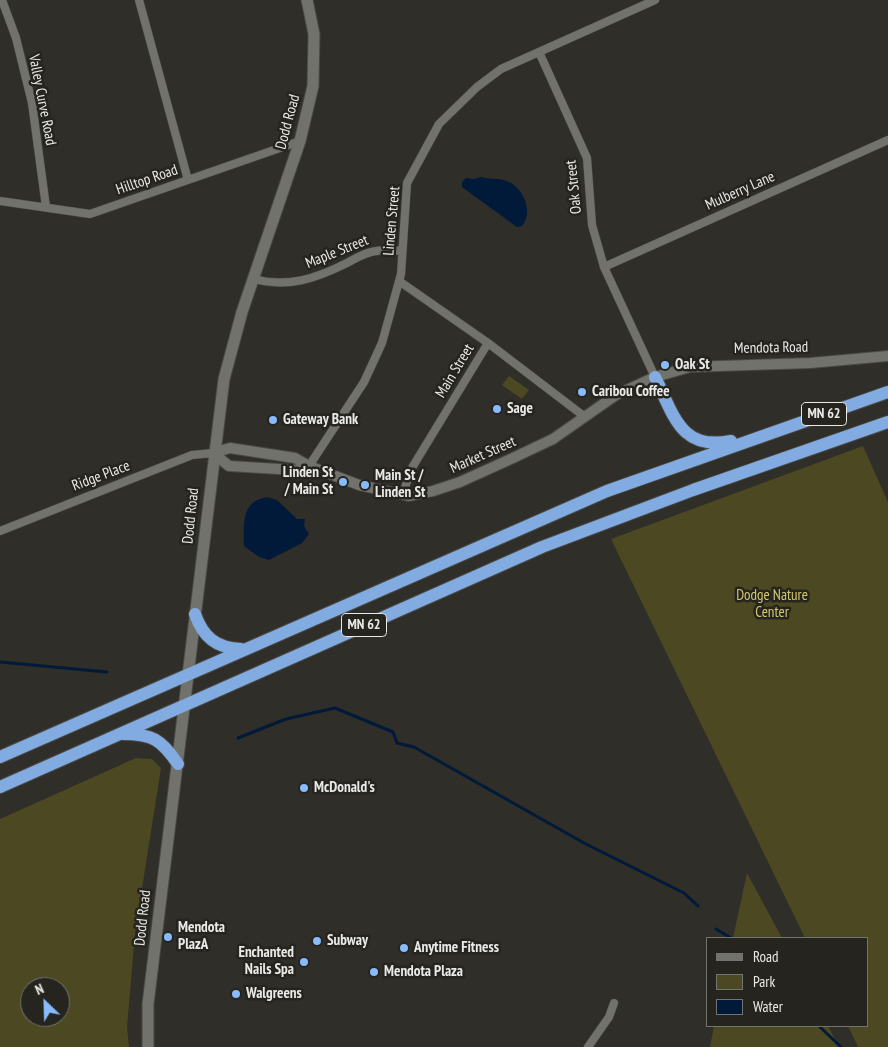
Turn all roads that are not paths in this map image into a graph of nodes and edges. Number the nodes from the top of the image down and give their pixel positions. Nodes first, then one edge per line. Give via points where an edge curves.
1 (2, 0) edge
2 (140, 0) edge
3 (307, 0) edge
4 (655, 0) edge
5 (539, 52) junction
6 (888, 140) edge
7 (300, 141) junction
8 (188, 180) junction
9 (0, 200) edge
10 (46, 207) junction
11 (402, 251) junction
12 (604, 267) junction
13 (253, 279) junction
14 (399, 280) junction
15 (488, 343) junction
16 (888, 356) edge
17 (655, 377) junction
18 (888, 392) edge
19 (585, 417) junction
20 (888, 422) edge
21 (766, 435) junction
22 (213, 453) junction
23 (309, 466) junction
24 (403, 495) junction
25 (0, 531) edge
26 (195, 614) junction
27 (243, 649) junction
28 (189, 673) junction
29 (185, 705) junction
30 (118, 734) junction
31 (0, 757) edge
32 (178, 764) junction
33 (0, 787) edge
34 (614, 1003) dead end
35 (148, 1047) edge
36 (588, 1047) edge

1 - 10 street, Valley Curve Road via 16,38 32,103
2 - 8 street
3 - 7 main road, Dodd Road via 314,34 313,86
4 - 5 street, Linden Street
5 - 11 street, Linden Street via 501,69 439,124 407,183
5 - 12 street, Oak Street via 587,158 592,225
6 - 12 street, Mulberry Lane
7 - 8 street, Hilltop Road
7 - 13 main road, Dodd Road
8 - 10 street, Hilltop Road via 90,214
9 - 10 street, Hilltop Road
11 - 13 street, Maple Street via 370,252 318,277 295,282 269,283
11 - 14 street, Linden Street
12 - 17 street, Oak Street
13 - 22 main road, Dodd Road via 224,379
14 - 15 street
14 - 23 street, Linden Street via 382,342 364,382
15 - 19 street, Main Street
15 - 24 street, Main Street via 410,472
16 - 17 street, Mendota Road via 810,363 690,367
17 - 19 street, Market Street via 616,395
17 - 21 highway via 675,422 700,441 715,444
18 - 21 highway, MN 62
19 - 24 street, Market Street via 553,440 460,482 433,491
20 - 29 highway, MN 62 via 543,546
21 - 27 highway, MN 62 via 607,491
22 - 23 street, Market Street via 230,448 295,458
22 - 23 street, Market Street via 229,466 295,470
22 - 25 street, Ridge Place via 192,455
22 - 26 main road, Dodd Road
23 - 24 street, Market Street via 359,485
26 - 27 highway via 203,631 215,643 226,648
26 - 28 main road, Dodd Road
27 - 28 highway, MN 62
28 - 29 main road, Dodd Road
28 - 31 highway, MN 62
29 - 30 highway, MN 62
29 - 32 main road, Dodd Road
30 - 32 highway via 152,737
30 - 33 highway, MN 62
32 - 35 main road, Dodd Road via 148,1004
34 - 36 street via 609,1017

